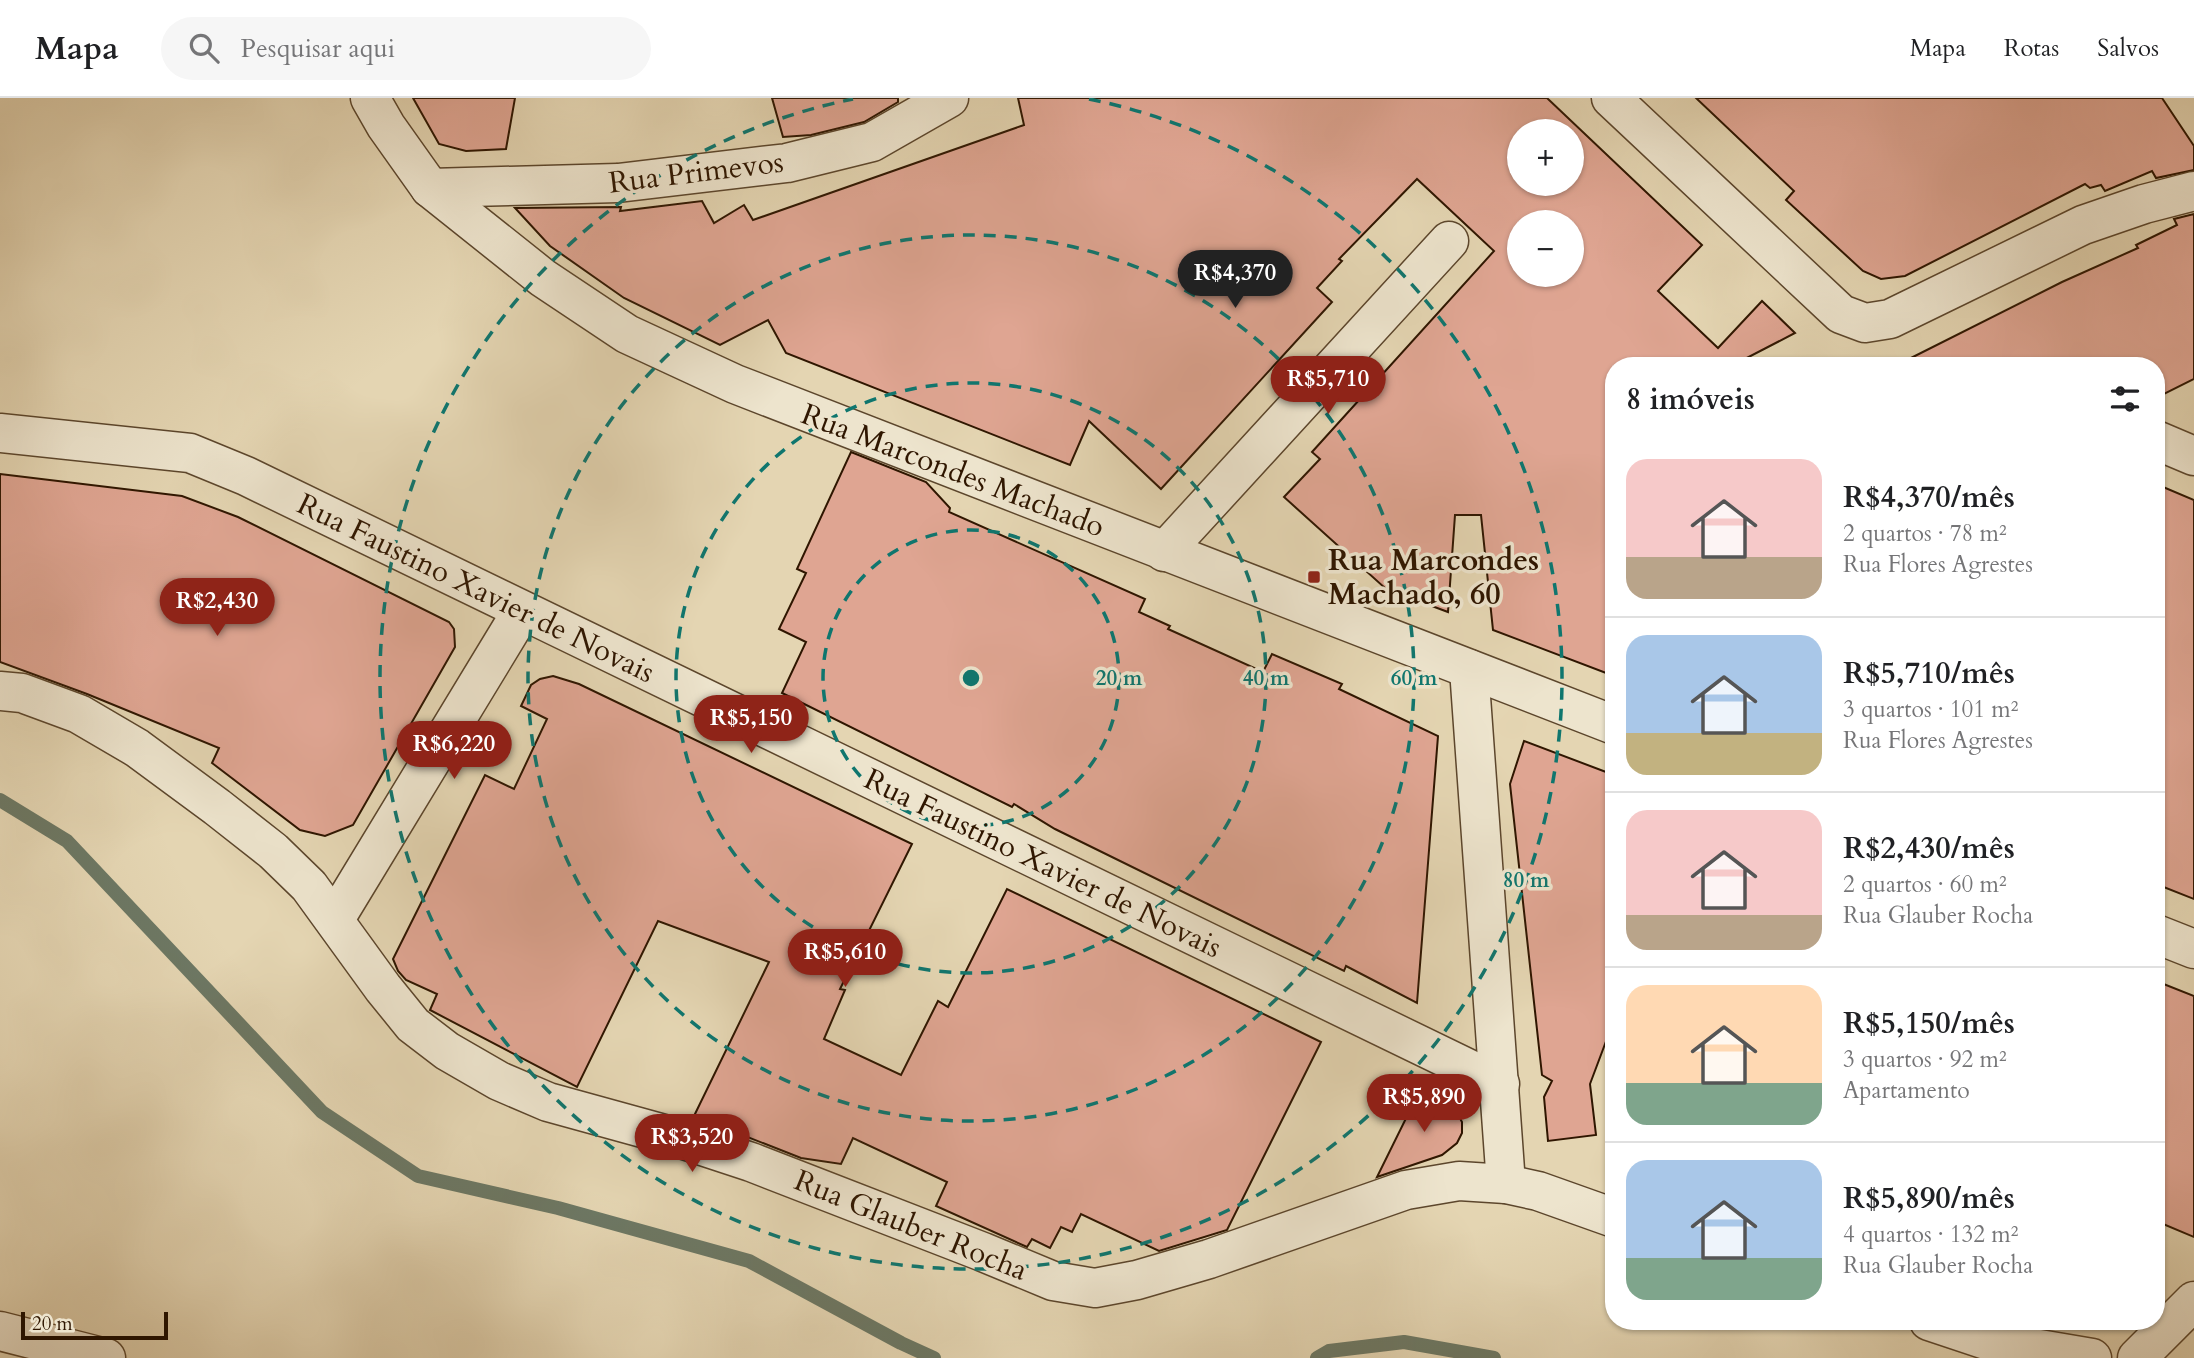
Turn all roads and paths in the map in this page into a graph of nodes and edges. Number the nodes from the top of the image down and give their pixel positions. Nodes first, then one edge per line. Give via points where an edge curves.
1 (370, 98) edge
2 (949, 98) edge
3 (1619, 101) edge
4 (430, 188) junction
5 (2194, 191) edge
6 (1449, 240) dead end
7 (0, 433) edge
8 (2165, 444) edge
9 (2194, 456) edge
10 (1164, 552) junction
11 (522, 611) junction
12 (1469, 669) junction
13 (0, 691) edge
14 (1605, 722) edge
15 (335, 919) junction
16 (2165, 938) edge
17 (2194, 949) edge
18 (1500, 1084) junction
19 (1506, 1184) junction
20 (1605, 1215) edge
21 (2194, 1301) edge
22 (1956, 1330) edge
23 (0, 1331) edge
24 (106, 1358) edge
25 (2092, 1358) edge
26 (2137, 1358) edge

1 - 4 street, Rua Marcondes Machado
2 - 4 street, Rua Primevos via 872,142 787,163 618,183
3 - 5 street via 1841,314 1866,323 1890,319 2084,225
4 - 10 street, Rua Marcondes Machado via 543,278 627,334 735,384
6 - 10 street
7 - 11 street, Rua Faustino Xavier de Novais via 190,453
8 - 9 street
10 - 12 street, Rua Marcondes Machado
11 - 15 street
11 - 18 street, Rua Faustino Xavier de Novais
12 - 14 street, Rua Marcondes Machado
12 - 18 street
13 - 15 street, Rua Glauber Rocha via 22,693 79,714 137,748 273,851
15 - 19 street, Rua Glauber Rocha via 413,1025 499,1081 548,1102 751,1162 1053,1281 1095,1288 1137,1280 1406,1190 1459,1181
16 - 17 street
18 - 19 street
19 - 20 street, Rua Glauber Rocha
21 - 26 street
22 - 25 street via 1986,1340
23 - 24 street

